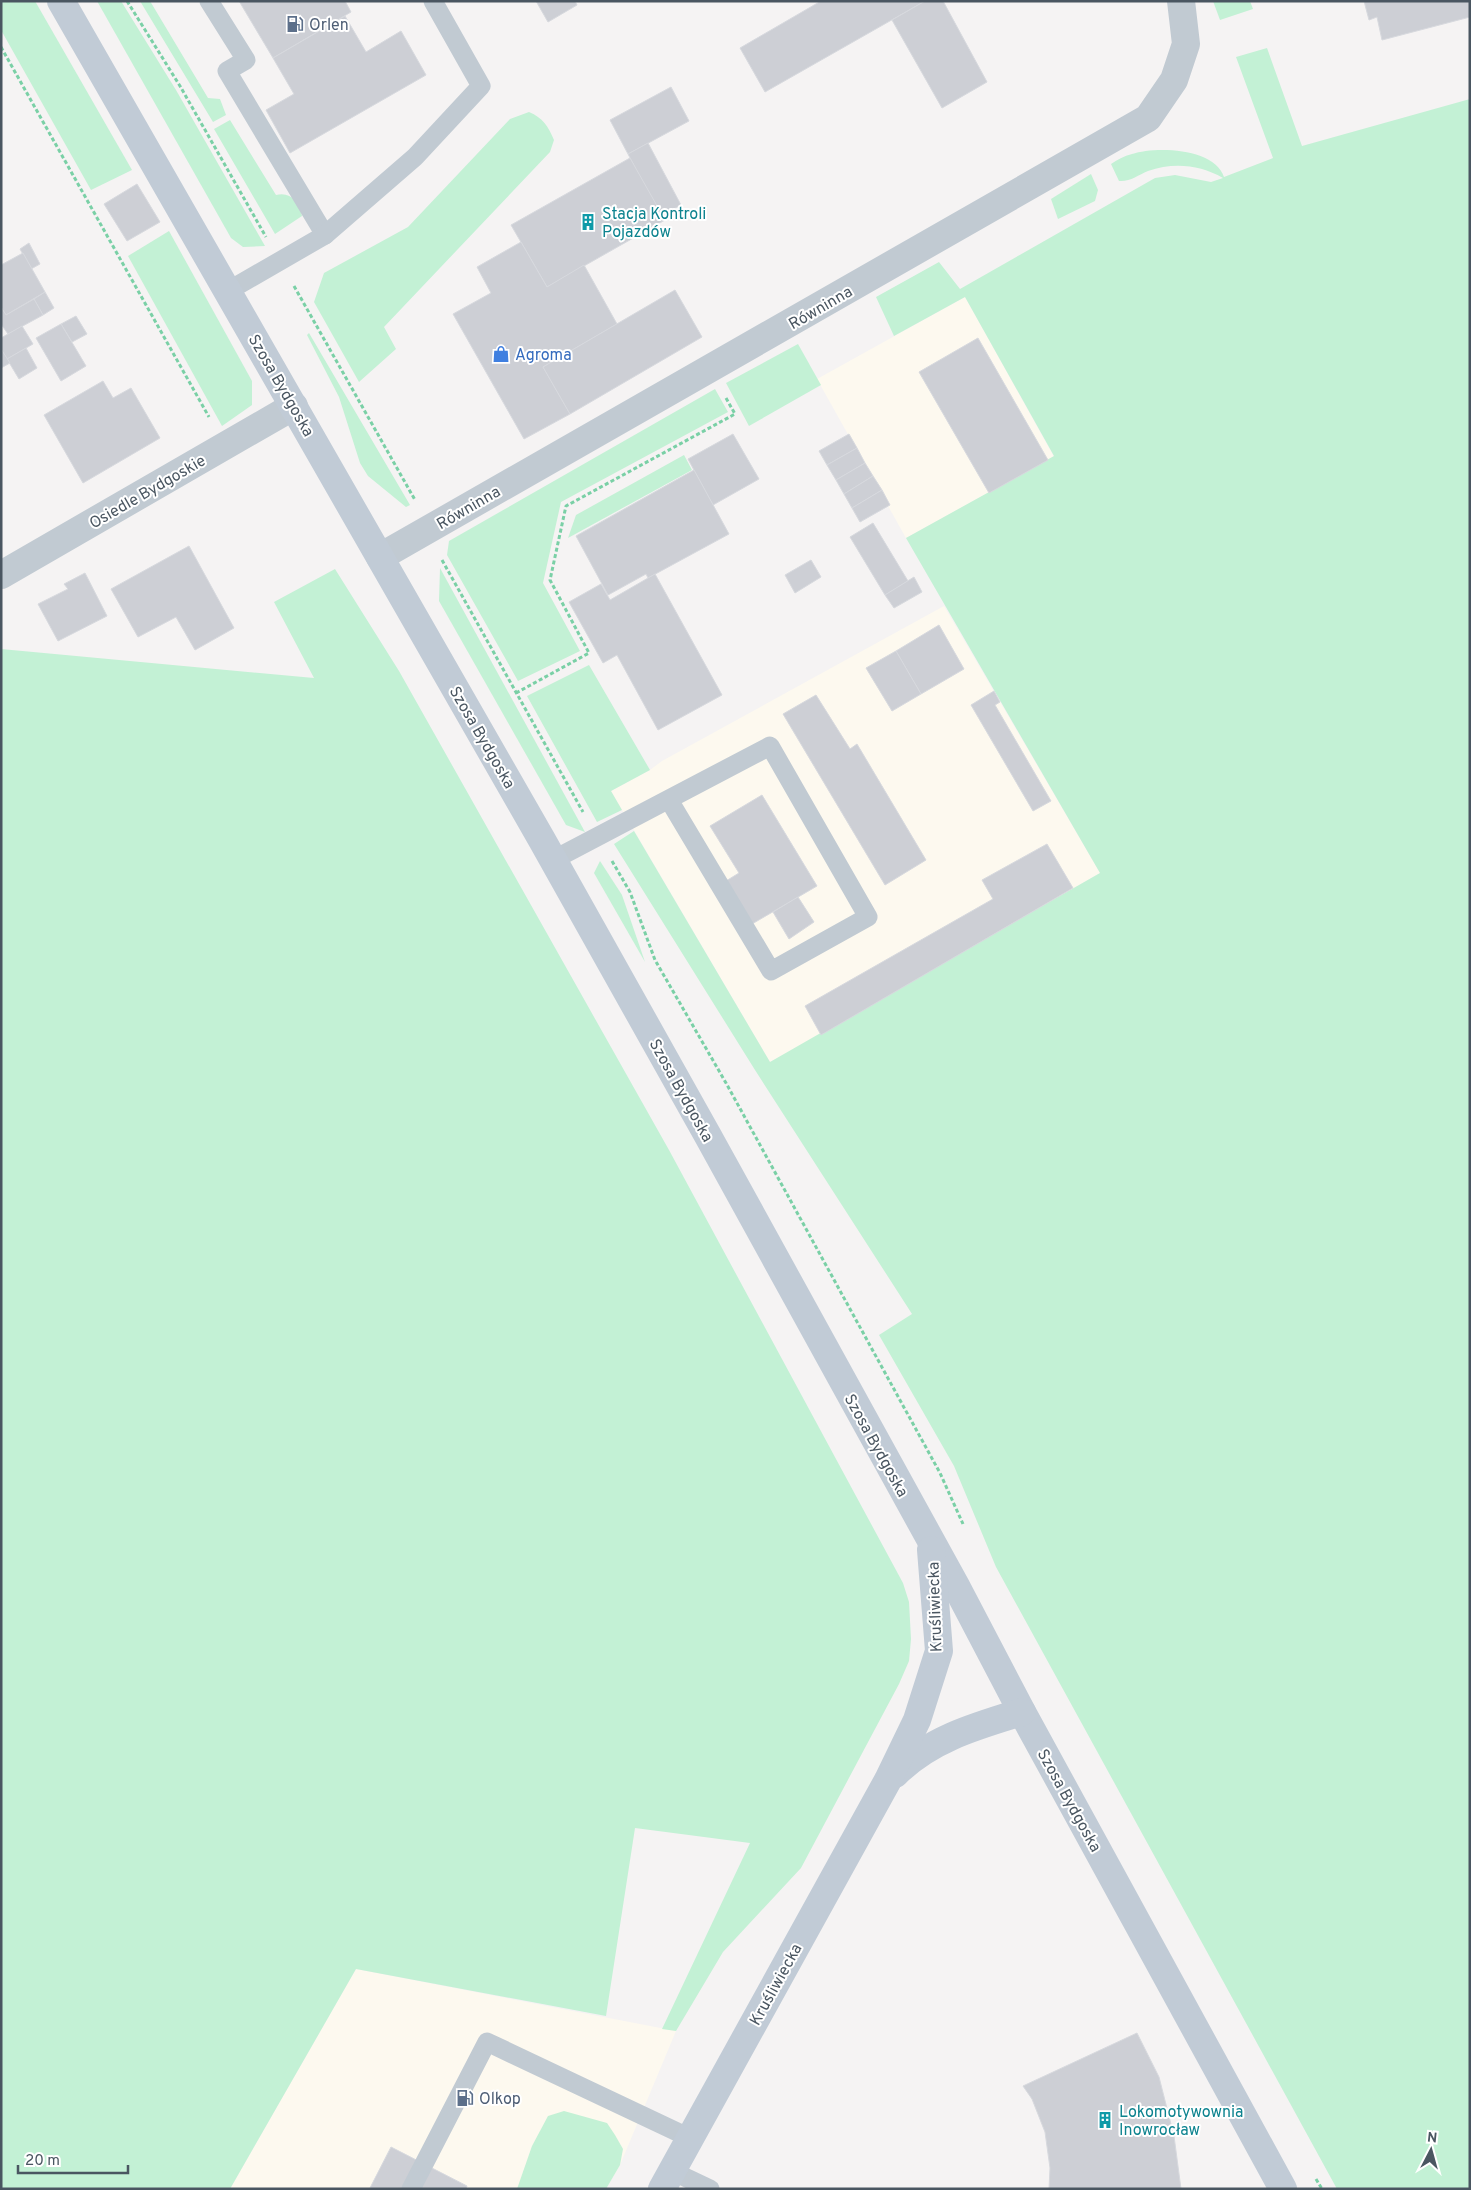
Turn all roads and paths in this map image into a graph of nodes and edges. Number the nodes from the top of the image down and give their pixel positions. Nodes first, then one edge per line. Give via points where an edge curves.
1 (61, 1) edge
2 (127, 1) edge
3 (209, 1) edge
4 (433, 1) edge
5 (1181, 1) edge
6 (1, 47) edge
7 (325, 234) junction
8 (279, 260) junction
9 (228, 291) junction
10 (711, 369) junction
11 (294, 406) junction
12 (225, 446) junction
13 (426, 531) junction
14 (380, 557) junction
15 (1, 575) edge
16 (516, 693) junction
17 (670, 800) junction
18 (598, 839) junction
19 (553, 860) junction
20 (964, 1528) dead end
21 (931, 1544) junction
22 (1022, 1712) junction
23 (888, 1780) junction
24 (690, 2138) junction
25 (667, 2180) edge
26 (411, 2189) edge
27 (710, 2189) edge
28 (1283, 2189) edge

1 - 9 main road, Szosa Bydgoska
2 - 8 path via 180,86
3 - 7 lane via 246,60 227,71
4 - 7 lane via 481,86 415,157
5 - 10 street, Równinna via 1186,44 1174,80 1148,118
6 - 12 path
7 - 8 lane
8 - 9 lane
8 - 13 path via 415,499
9 - 11 main road, Szosa Bydgoska
10 - 13 street, Równinna
10 - 16 path via 735,414 566,506 550,580 589,653
11 - 12 street, Osiedle Bydgoskie
11 - 14 main road, Szosa Bydgoska
12 - 15 street, Osiedle Bydgoskie
13 - 14 street, Równinna
13 - 16 path
14 - 19 main road, Szosa Bydgoska
16 - 18 path
17 - 17 lane via 770,746 868,917 771,971
17 - 18 lane
18 - 19 lane
18 - 20 path via 630,892 655,960 940,1473
19 - 21 main road, Szosa Bydgoska
21 - 22 main road, Szosa Bydgoska
21 - 23 main road, Kruśliwiecka via 939,1651 917,1720
22 - 23 main road, Kruśliwiecka via 936,1742
22 - 28 main road, Szosa Bydgoska
23 - 24 main road, Kruśliwiecka
24 - 25 main road, Kruśliwiecka
24 - 26 lane via 487,2042
25 - 27 lane

